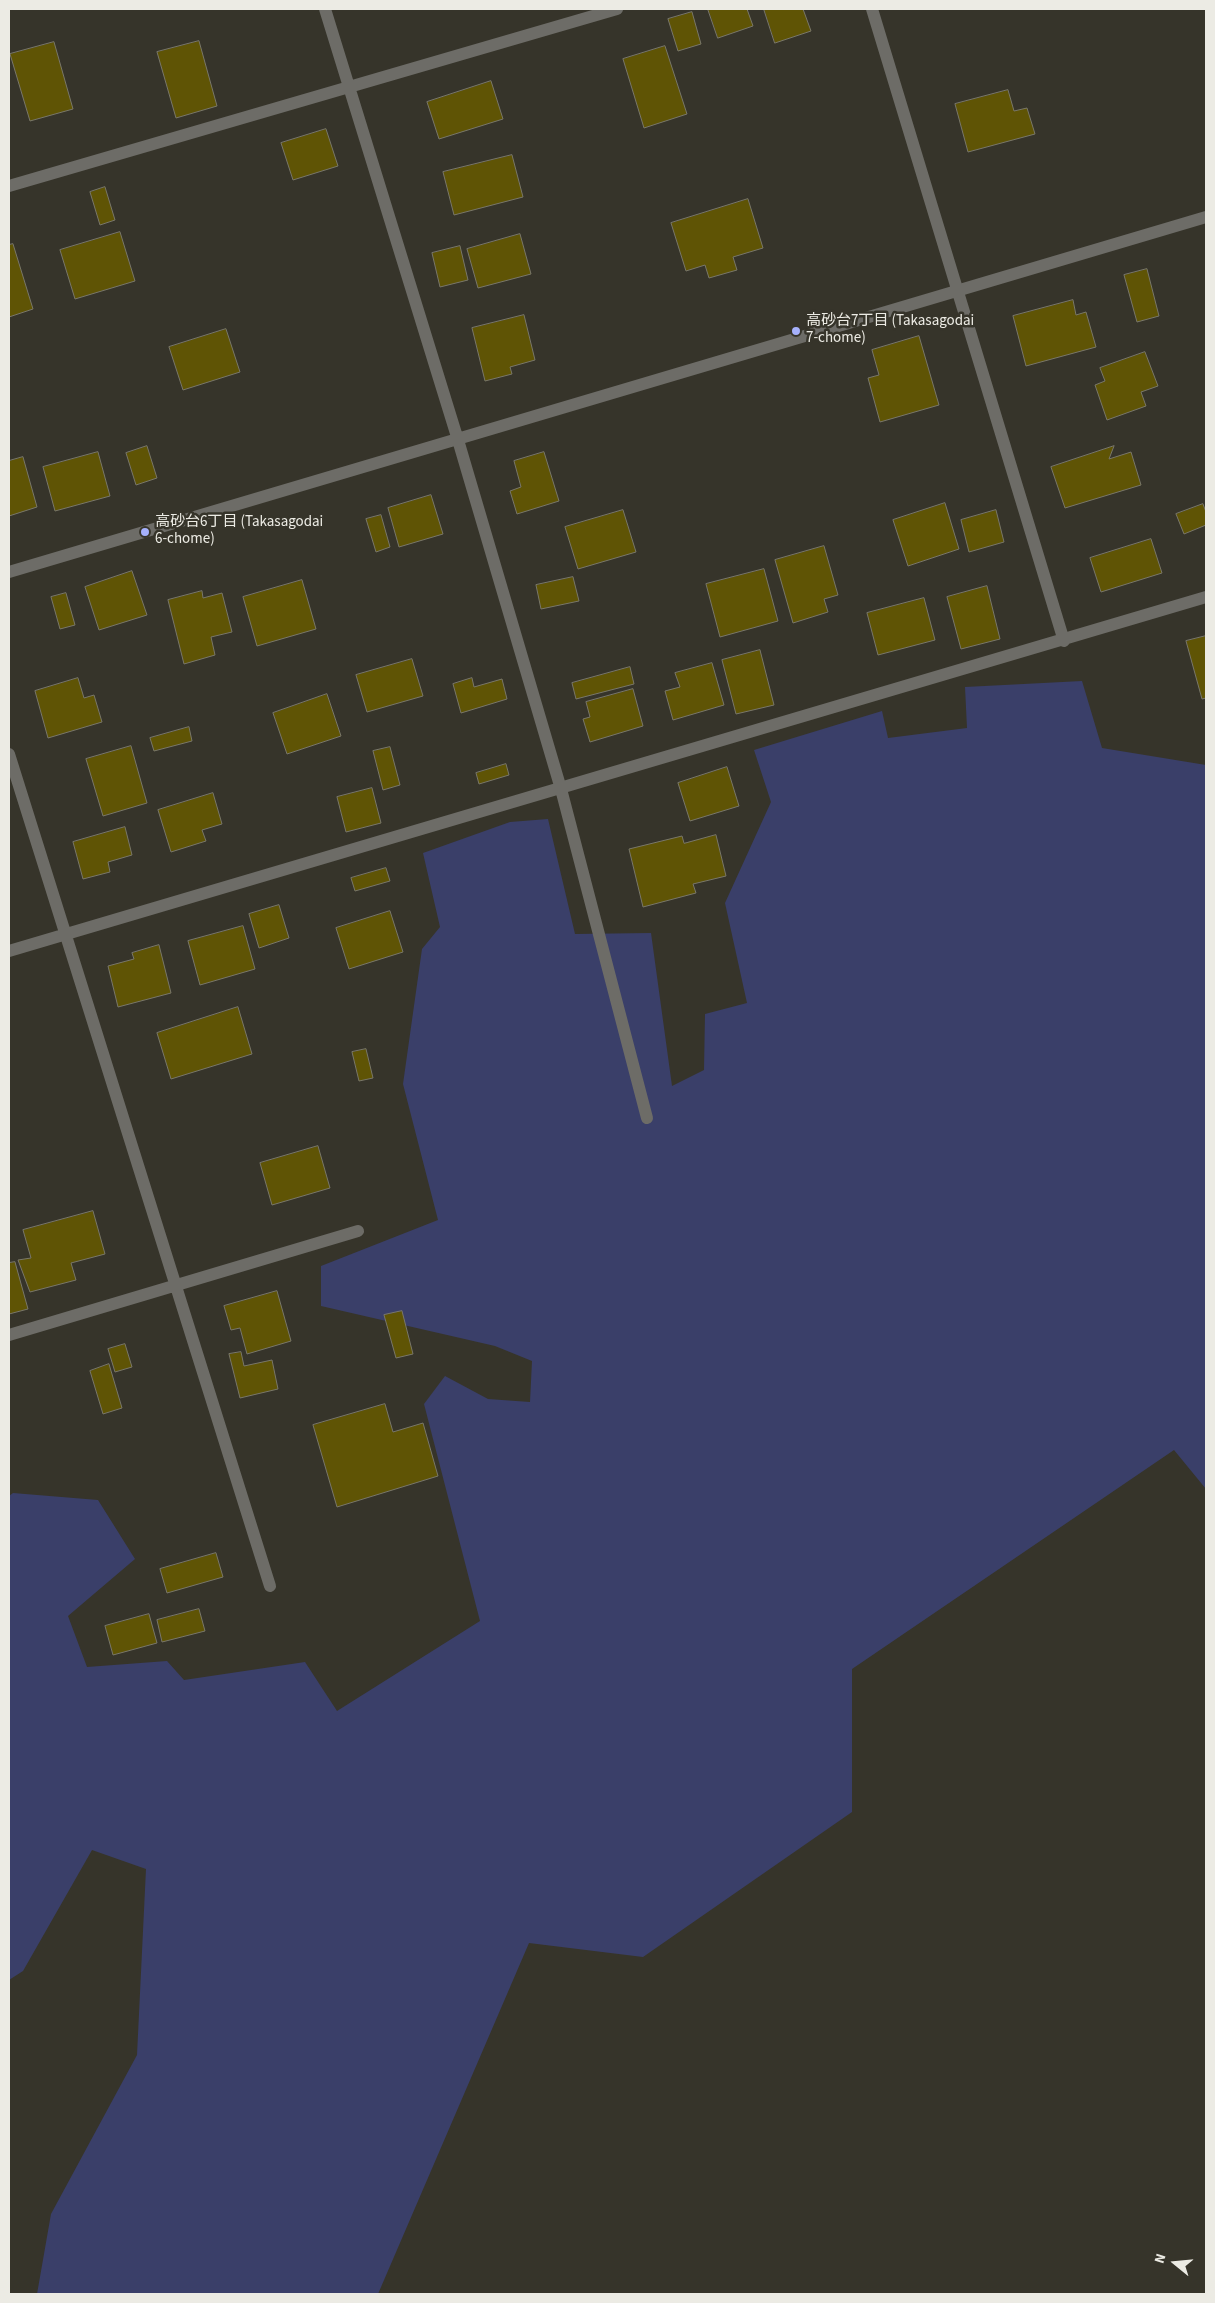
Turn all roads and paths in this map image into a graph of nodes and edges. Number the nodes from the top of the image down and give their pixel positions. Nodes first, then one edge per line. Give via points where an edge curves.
1 (325, 9) edge
2 (618, 9) edge
3 (872, 9) edge
4 (350, 88) junction
5 (9, 186) edge
6 (1206, 217) edge
7 (958, 289) junction
8 (458, 440) junction
9 (9, 572) edge
10 (1206, 597) edge
11 (1064, 641) junction
12 (9, 754) edge
13 (561, 789) junction
14 (66, 934) junction
15 (9, 951) edge
16 (647, 1118) dead end
17 (358, 1231) dead end
18 (176, 1285) junction
19 (9, 1335) edge
20 (270, 1586) dead end

1 - 4 street
2 - 4 street
3 - 7 street
4 - 5 street
4 - 8 street
6 - 7 street
7 - 8 street
7 - 11 street
8 - 9 street
8 - 13 street
10 - 11 street
11 - 13 street
12 - 14 street
13 - 14 street
13 - 16 street
14 - 15 street
14 - 18 street
17 - 18 street
18 - 19 street
18 - 20 street

